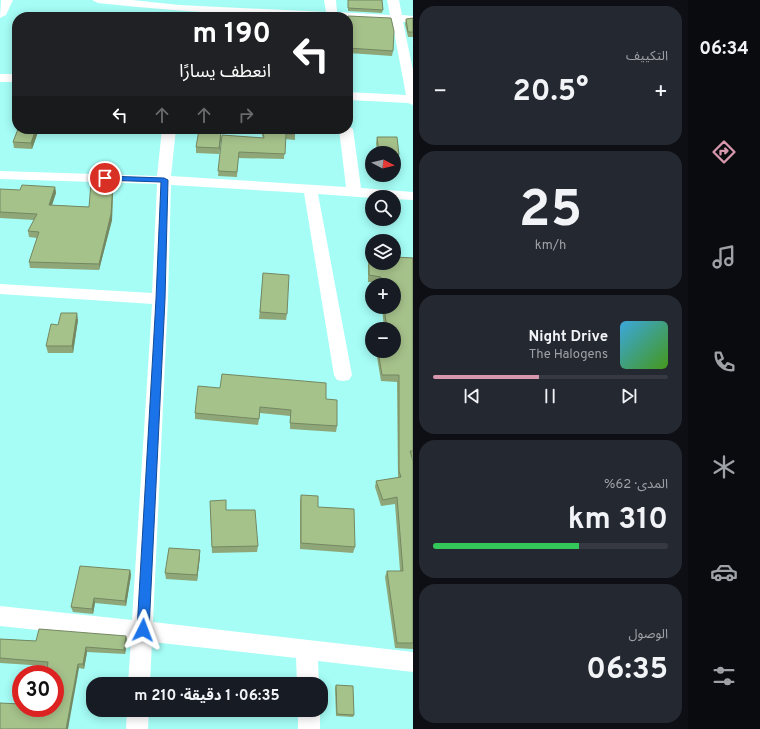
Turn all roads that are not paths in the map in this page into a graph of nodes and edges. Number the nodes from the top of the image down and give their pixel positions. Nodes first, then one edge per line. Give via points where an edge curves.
1 (7, 0) edge
2 (98, 0) edge
3 (330, 0) edge
4 (393, 0) edge
5 (179, 8) edge
6 (256, 12) edge
7 (332, 12) edge
8 (0, 15) edge
9 (353, 17) edge
10 (396, 19) junction
11 (413, 20) edge
12 (0, 78) edge
13 (12, 78) edge
14 (353, 96) edge
15 (413, 100) edge
16 (169, 134) edge
17 (347, 134) edge
18 (0, 175) edge
19 (164, 180) junction
20 (310, 190) junction
21 (354, 192) junction
22 (413, 196) edge
23 (0, 289) edge
24 (160, 299) junction
25 (343, 375) dead end
26 (0, 616) edge
27 (143, 630) junction
28 (307, 649) junction
29 (413, 662) edge
30 (140, 677) edge
31 (308, 677) edge
32 (137, 717) edge
33 (309, 717) edge
34 (136, 729) edge
35 (309, 729) edge

1 - 8 street
2 - 5 street
3 - 7 street
4 - 10 street
5 - 6 street
9 - 10 street
10 - 11 street
10 - 15 street
12 - 13 street
14 - 15 street
16 - 19 street
17 - 21 street
18 - 19 street
19 - 20 street
19 - 24 street
20 - 21 street
20 - 25 street
21 - 22 street
23 - 24 street
24 - 27 street
26 - 27 street
27 - 28 street
27 - 30 street
28 - 29 street
28 - 31 street
32 - 34 street
33 - 35 street

